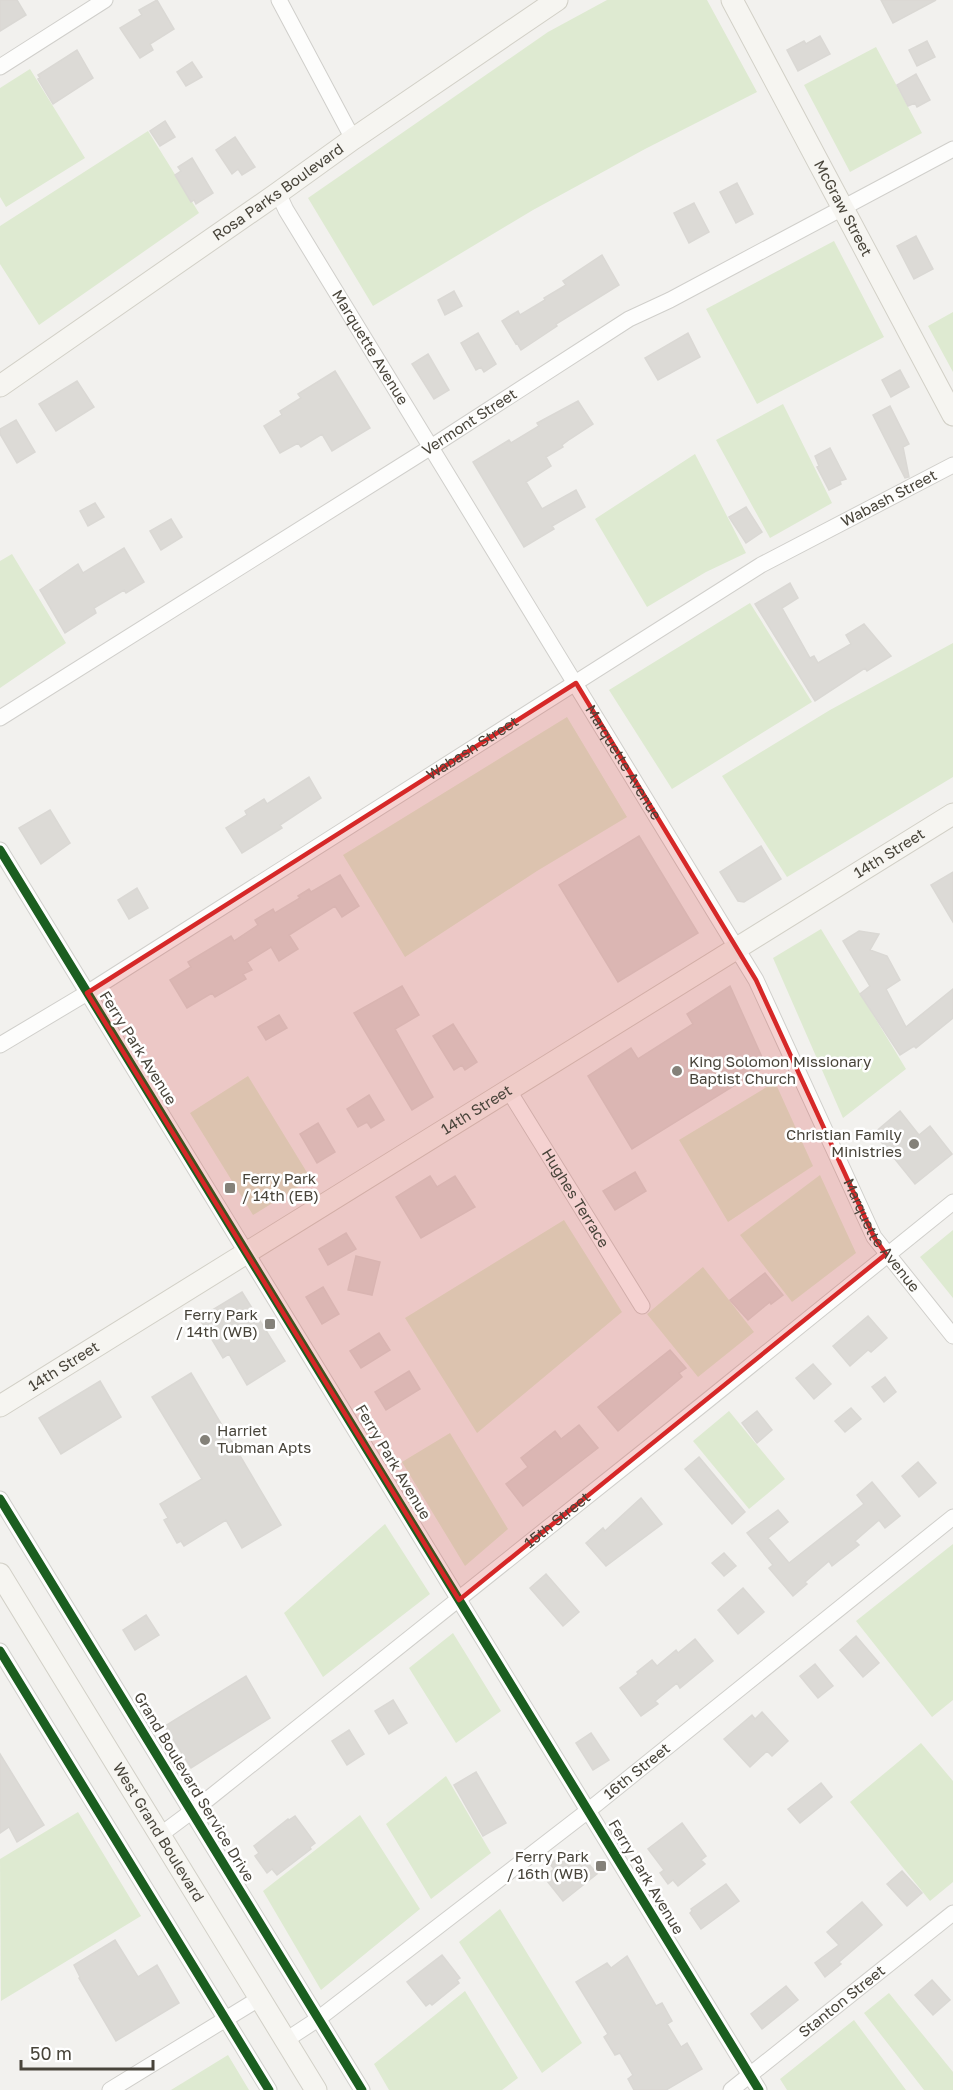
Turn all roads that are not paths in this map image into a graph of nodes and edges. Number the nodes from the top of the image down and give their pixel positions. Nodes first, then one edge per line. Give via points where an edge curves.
1 (105, 0) edge
2 (279, 0) edge
3 (557, 0) edge
4 (732, 0) edge
5 (0, 67) edge
6 (352, 139) junction
7 (953, 149) edge
8 (278, 193) junction
9 (843, 206) junction
10 (0, 386) edge
11 (953, 415) edge
12 (432, 447) junction
13 (953, 465) edge
14 (576, 683) junction
15 (0, 718) edge
16 (953, 814) edge
17 (0, 850) edge
18 (738, 948) junction
19 (87, 993) junction
20 (0, 1045) edge
21 (509, 1091) junction
22 (953, 1202) edge
23 (248, 1253) junction
24 (886, 1254) junction
25 (642, 1306) dead end
26 (953, 1336) edge
27 (0, 1406) edge
28 (0, 1499) edge
29 (953, 1517) edge
30 (0, 1574) edge
31 (459, 1600) junction
32 (0, 1651) edge
33 (589, 1810) junction
34 (192, 1812) junction
35 (160, 1835) junction
36 (953, 1913) edge
37 (260, 1998) junction
38 (226, 2019) junction
39 (318, 2019) junction
40 (286, 2040) junction
41 (750, 2075) junction
42 (110, 2090) edge
43 (269, 2090) edge
44 (316, 2090) edge
45 (362, 2090) edge
46 (731, 2090) edge
47 (759, 2090) edge

1 - 5 street
2 - 6 street
3 - 6 street, Rosa Parks Boulevard
4 - 9 street, McGraw Street
6 - 8 street, Rosa Parks Boulevard
7 - 9 street, Vermont Street
8 - 10 street, Rosa Parks Boulevard
8 - 12 street, Marquette Avenue
9 - 11 street, McGraw Street
9 - 12 street, Vermont Street via 629,319
12 - 14 street, Marquette Avenue
12 - 15 street, Vermont Street
13 - 14 street, Wabash Street via 761,565
14 - 18 street, Marquette Avenue
14 - 19 street, Wabash Street
16 - 18 street, 14th Street
17 - 19 street, Ferry Park Avenue
18 - 21 street, 14th Street
18 - 24 street, Marquette Avenue via 873,1237
19 - 20 street, Wabash Street
19 - 23 street, Ferry Park Avenue
21 - 23 street, 14th Street
21 - 25 street, Hughes Terrace
22 - 24 street, 15th Street
23 - 27 street, 14th Street
23 - 31 street, Ferry Park Avenue
24 - 26 street, Marquette Avenue
24 - 31 street, 15th Street
28 - 34 street, Grand Boulevard Service Drive
29 - 33 street, 16th Street
30 - 35 street, West Grand Boulevard
31 - 33 street, Ferry Park Avenue
31 - 34 street, 15th Street
32 - 38 street
33 - 39 street, 16th Street
33 - 41 street, Ferry Park Avenue
34 - 35 street, 15th Street
34 - 39 street, Grand Boulevard Service Drive
35 - 37 street, West Grand Boulevard
36 - 41 street, Stanton Street
37 - 38 street
37 - 40 street, West Grand Boulevard
38 - 42 street
38 - 43 street
39 - 40 street, 16th Street
39 - 45 street, Grand Boulevard Service Drive
40 - 44 street, West Grand Boulevard
41 - 46 street, Stanton Street
41 - 47 street, Ferry Park Avenue

